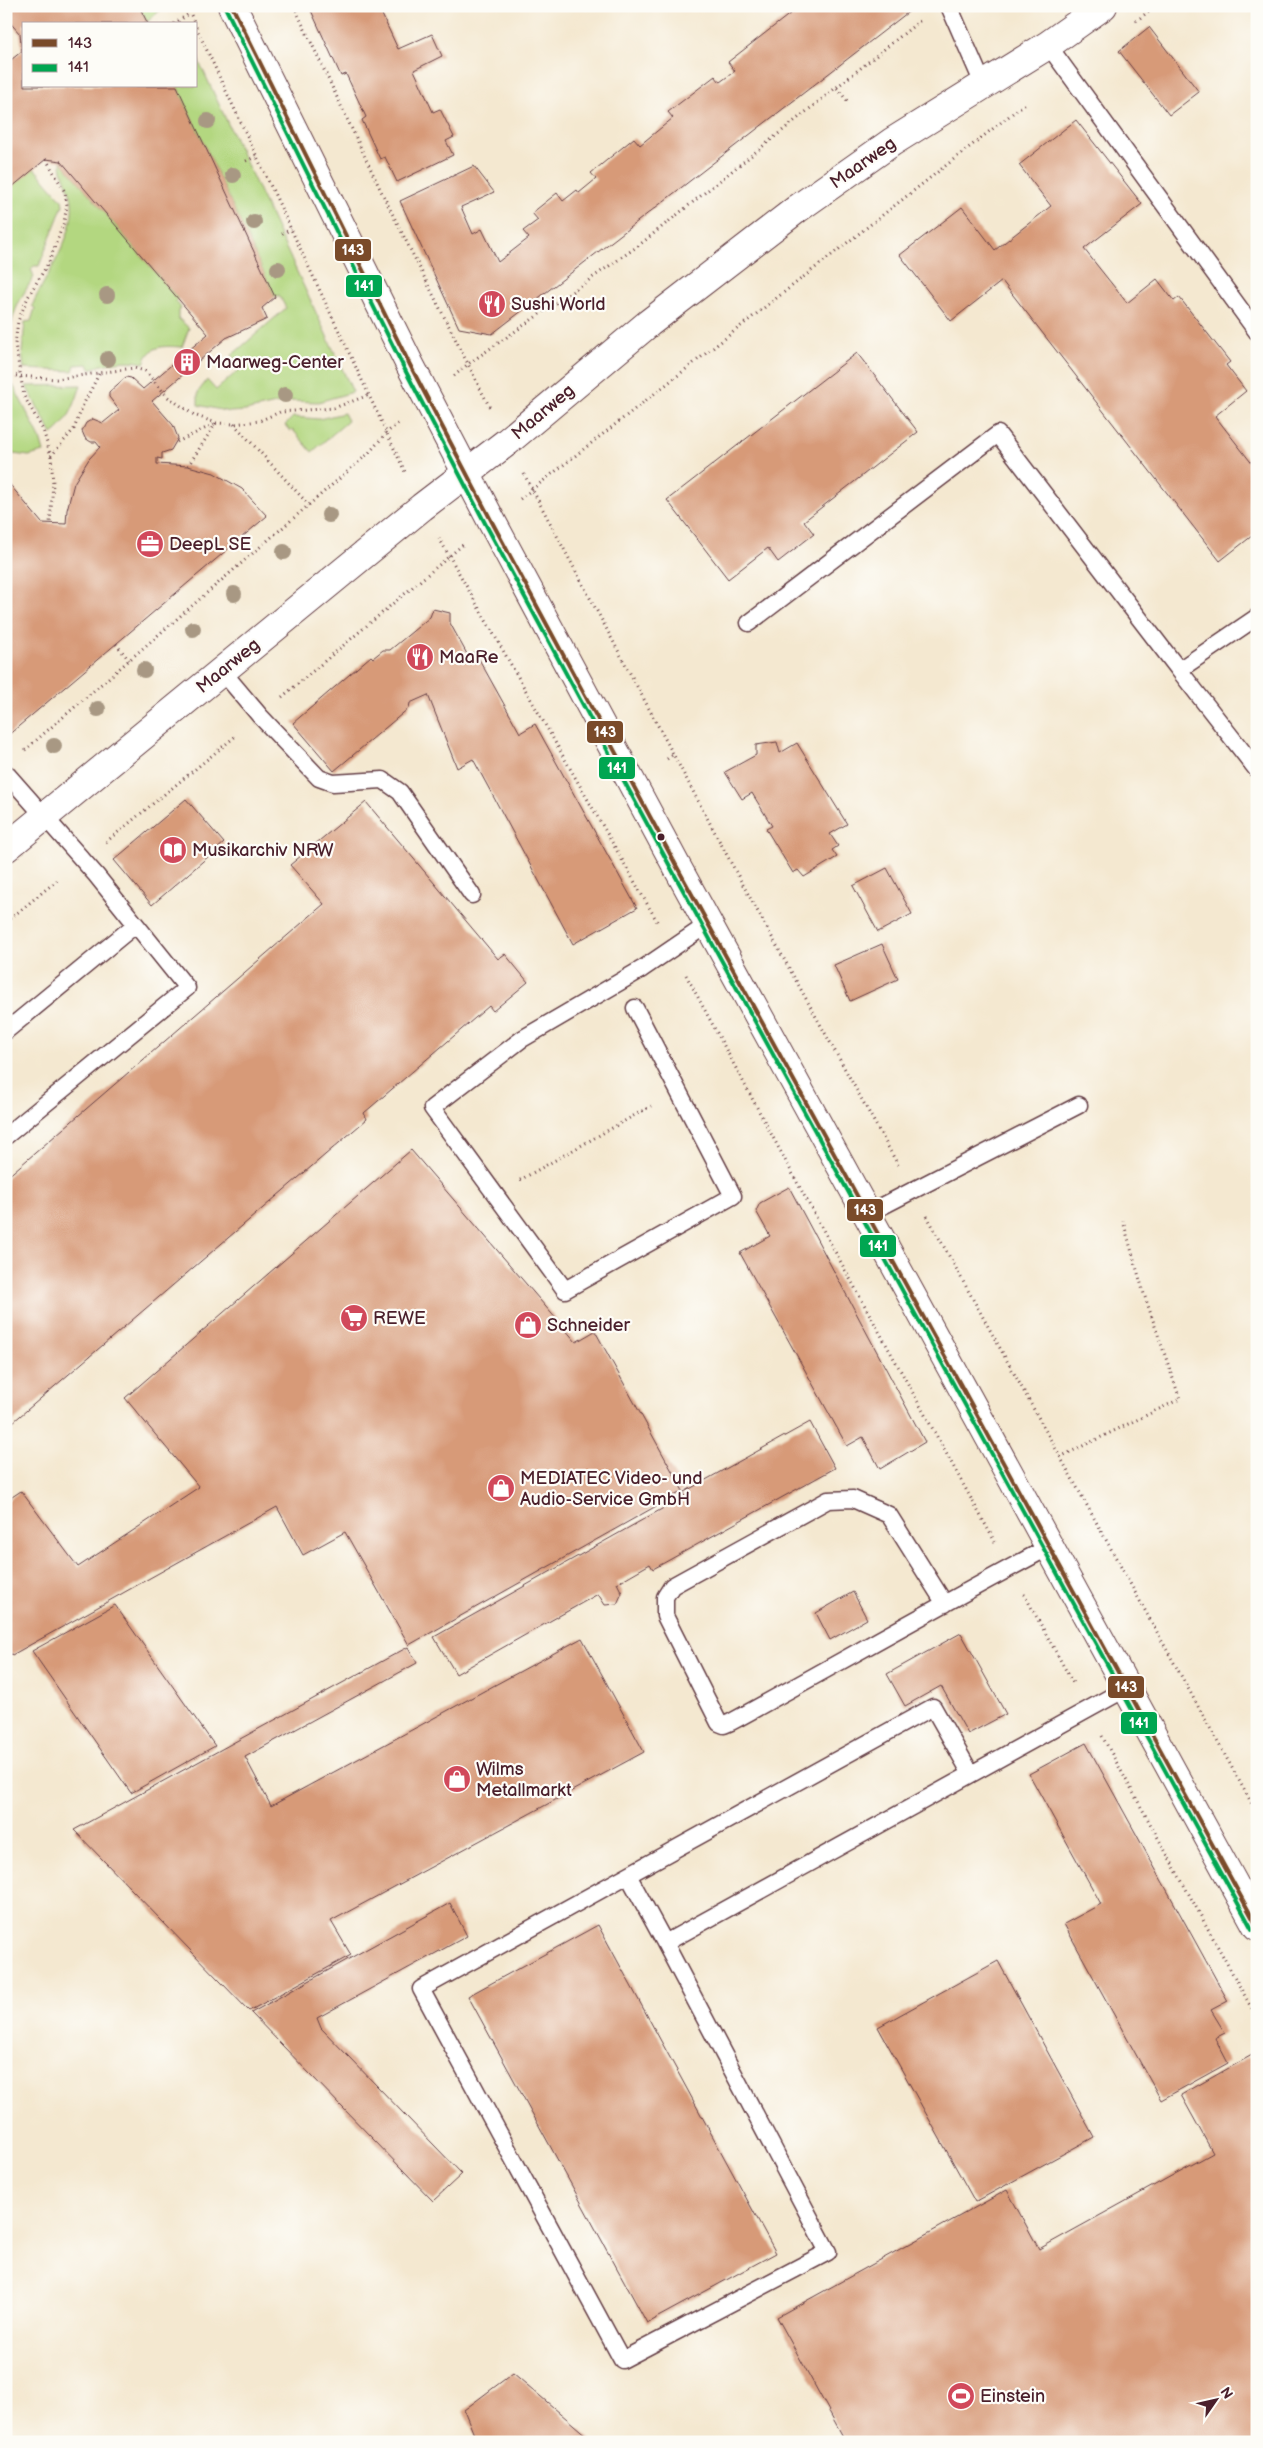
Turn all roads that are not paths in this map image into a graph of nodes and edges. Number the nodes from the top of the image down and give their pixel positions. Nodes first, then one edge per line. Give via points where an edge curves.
1 (232, 6) edge
2 (948, 6) edge
3 (1103, 6) edge
4 (1048, 45) junction
5 (983, 84) junction
6 (1257, 332) edge
7 (466, 474) junction
8 (1257, 617) edge
9 (749, 623) dead end
10 (1179, 670) junction
11 (222, 671) junction
12 (1257, 770) edge
13 (6, 773) edge
14 (45, 816) junction
15 (6, 848) edge
16 (472, 895) dead end
17 (708, 924) junction
18 (135, 925) junction
19 (635, 1008) dead end
20 (6, 1031) edge
21 (1079, 1105) dead end
22 (6, 1136) edge
23 (867, 1214) junction
24 (1049, 1547) junction
25 (945, 1604) junction
26 (1127, 1688) junction
27 (971, 1774) junction
28 (628, 1875) junction
29 (1257, 1926) edge
30 (665, 1943) junction

1 - 7 main road
2 - 5 lane
3 - 4 main road, Maarweg
4 - 5 main road, Maarweg
4 - 6 lane
5 - 7 main road, Maarweg via 892,142 797,209 649,323
7 - 11 main road, Maarweg
7 - 17 main road
8 - 10 lane
9 - 10 lane via 998,434
10 - 12 lane
11 - 14 main road, Maarweg
11 - 16 lane via 319,778 333,783 383,780 400,792
13 - 14 lane
14 - 15 main road, Maarweg
14 - 18 lane
17 - 19 lane via 642,969 522,1039 432,1108 565,1290 733,1196
17 - 23 main road
18 - 20 lane
18 - 22 lane via 187,988
21 - 23 lane
23 - 24 main road
24 - 25 lane
24 - 26 main road
25 - 25 lane via 724,1725 719,1723 665,1616 665,1597 672,1586 828,1500 854,1499 889,1515
26 - 27 lane
26 - 29 main road
27 - 28 lane via 933,1707
27 - 30 lane
28 - 30 lane
28 - 30 lane via 421,1989 622,2360 828,2252

